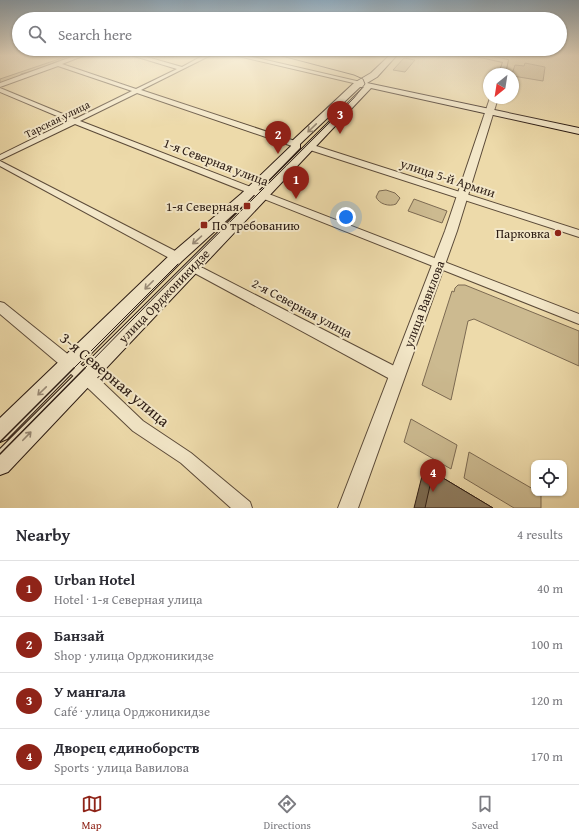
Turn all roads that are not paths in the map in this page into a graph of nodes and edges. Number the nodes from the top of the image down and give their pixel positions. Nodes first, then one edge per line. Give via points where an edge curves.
1 (17, 79) edge
2 (100, 79) edge
3 (160, 79) edge
4 (342, 79) edge
5 (374, 79) edge
6 (366, 84) junction
7 (0, 85) edge
8 (0, 90) edge
9 (136, 91) junction
10 (492, 104) edge
11 (489, 112) junction
12 (76, 121) junction
13 (579, 131) edge
14 (303, 146) junction
15 (0, 158) edge
16 (0, 163) edge
17 (257, 193) junction
18 (462, 197) junction
19 (579, 234) edge
20 (177, 257) junction
21 (439, 264) junction
22 (193, 267) junction
23 (0, 307) edge
24 (579, 320) edge
25 (70, 364) junction
26 (397, 375) junction
27 (85, 377) junction
28 (0, 432) edge
29 (0, 464) edge
30 (244, 508) edge
31 (348, 508) edge

1 - 7 street
2 - 9 street, улица 5-й Армии
3 - 9 street, Тарская улица
4 - 6 street
5 - 6 main road, улица Орджоникидзе
6 - 11 main road
6 - 14 main road, улица Орджоникидзе
6 -> 14 main road, улица Орджоникидзе via 357,85
8 - 12 street, 1-я Северная улица
9 - 12 street, Тарская улица
9 - 14 street, улица 5-й Армии
10 - 11 street, улица Вавилова
11 - 13 main road
11 - 18 street, улица Вавилова
12 - 15 street, Тарская улица
12 - 17 street, 1-я Северная улица
14 - 17 main road, улица Орджоникидзе
14 - 18 street, улица 5-й Армии
16 - 20 street
17 -> 20 main road, улица Орджоникидзе
17 - 21 street, 1-я Северная улица
17 - 22 main road, улица Орджоникидзе
18 - 19 street, улица 5-й Армии
18 - 21 street, улица Вавилова
20 -> 25 main road, улица Орджоникидзе
21 - 24 street, 1-я Северная улица
21 - 26 street, улица Вавилова
22 - 26 street, 2-я Северная улица
22 - 27 main road, улица Орджоникидзе
23 - 25 street, 3-я Северная улица
25 - 27 street, 3-я Северная улица
25 -> 28 main road, улица Орджоникидзе
26 - 31 street, улица Вавилова
29 -> 27 main road, улица Орджоникидзе
27 - 30 street, 3-я Северная улица via 138,426 186,458

